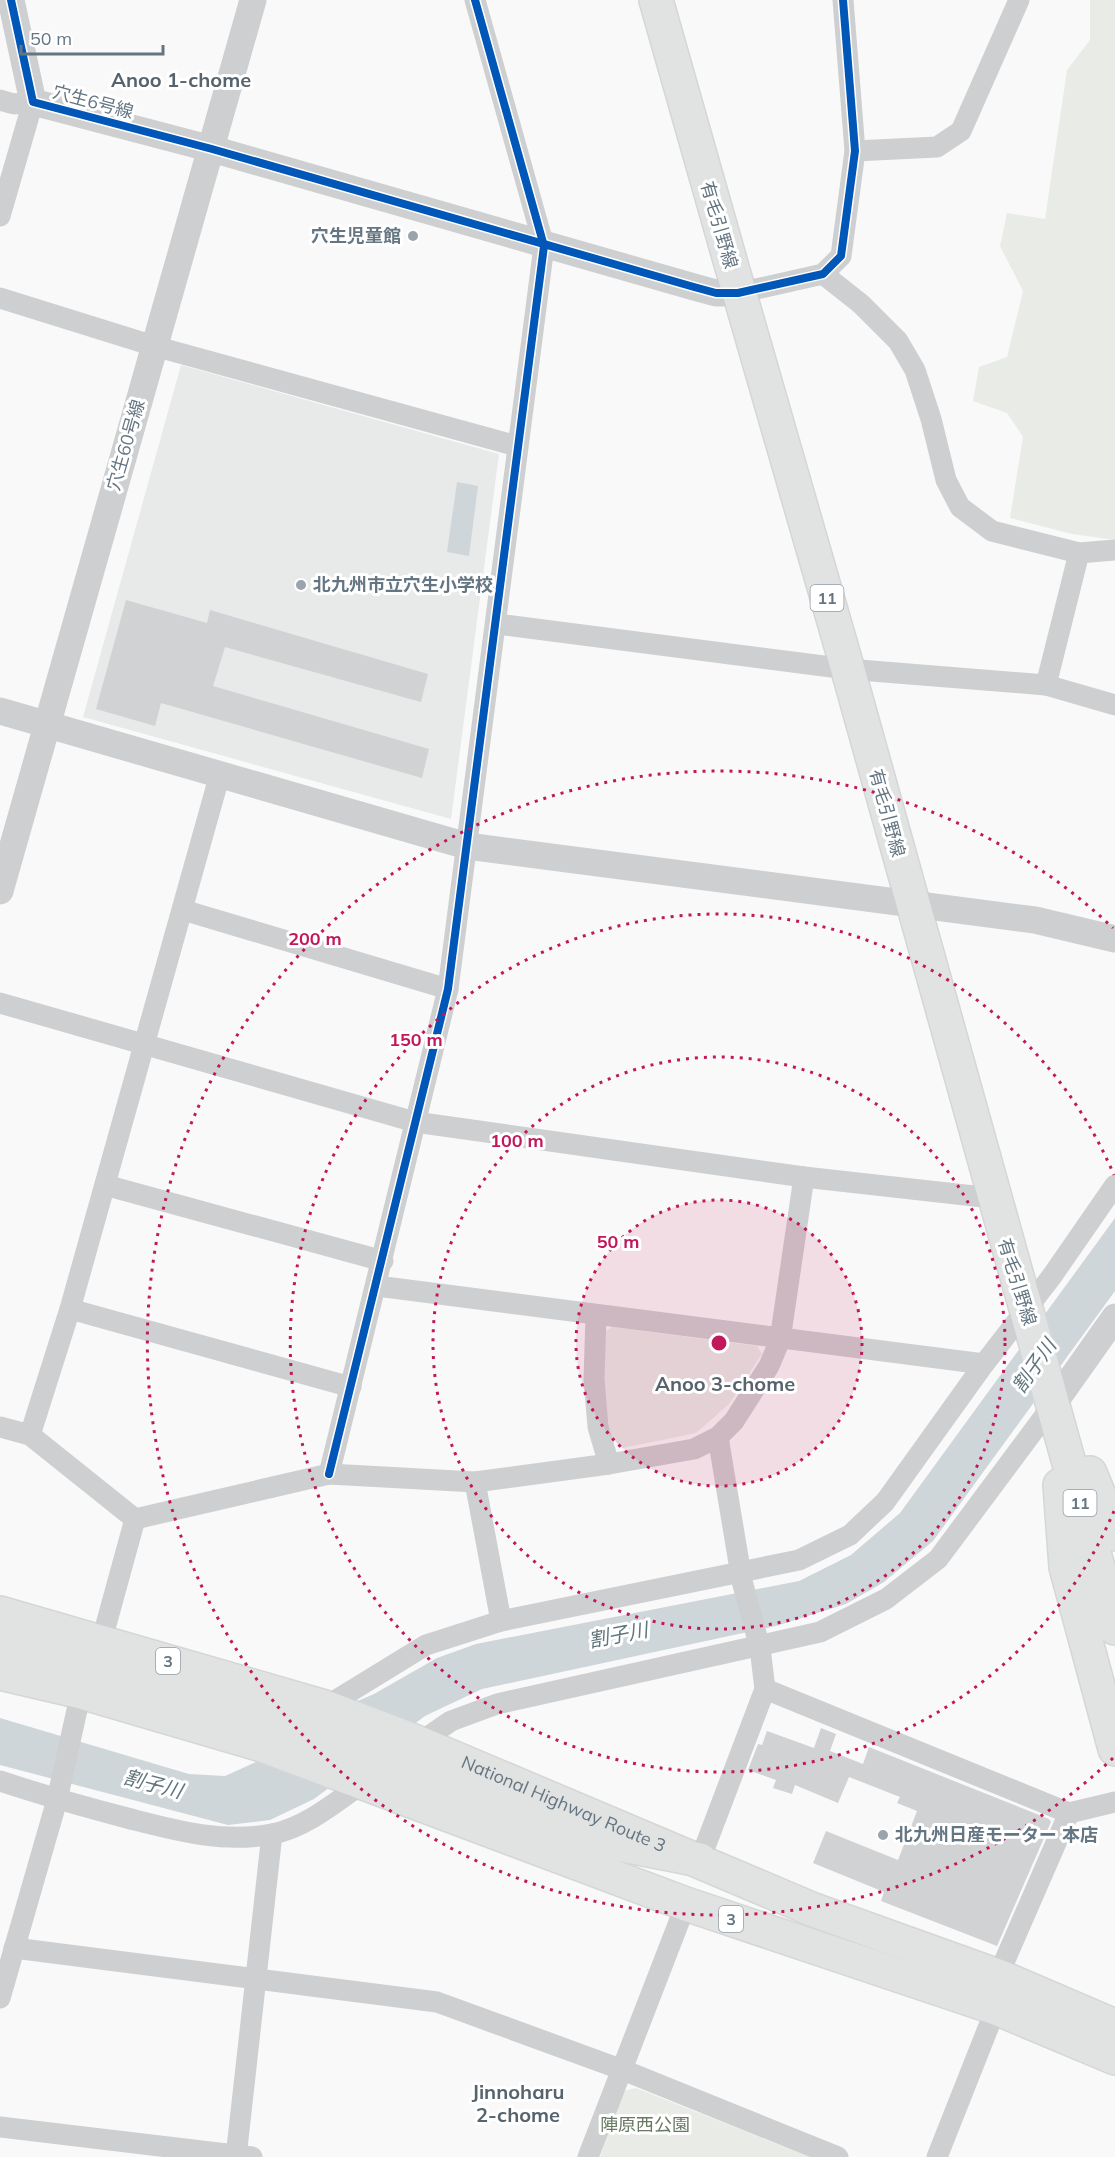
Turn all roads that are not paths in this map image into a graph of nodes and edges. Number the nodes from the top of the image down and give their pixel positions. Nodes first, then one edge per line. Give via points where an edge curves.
1 (10, 0) edge
2 (253, 0) edge
3 (474, 0) edge
4 (656, 0) edge
5 (843, 0) edge
6 (1019, 0) edge
7 (0, 100) edge
8 (33, 102) junction
9 (212, 149) junction
10 (855, 151) junction
11 (0, 216) edge
12 (544, 246) junction
13 (823, 274) junction
14 (738, 293) junction
15 (0, 298) edge
16 (154, 346) junction
17 (517, 446) junction
18 (1115, 550) edge
19 (1079, 553) junction
20 (497, 624) junction
21 (848, 669) junction
22 (1046, 685) junction
23 (1115, 705) edge
24 (0, 711) edge
25 (48, 725) junction
26 (220, 774) junction
27 (467, 846) junction
28 (0, 891) edge
29 (911, 903) junction
30 (183, 910) junction
31 (1115, 939) edge
32 (448, 989) junction
33 (0, 1003) edge
34 (146, 1045) junction
35 (415, 1122) junction
36 (804, 1177) junction
37 (105, 1185) junction
38 (1115, 1185) edge
39 (992, 1198) junction
40 (383, 1261) junction
41 (377, 1286) junction
42 (70, 1309) junction
43 (596, 1315) junction
44 (1027, 1315) junction
45 (1115, 1317) edge
46 (780, 1340) junction
47 (984, 1365) junction
48 (351, 1387) junction
49 (1050, 1394) junction
50 (0, 1427) edge
51 (30, 1435) junction
52 (718, 1437) junction
53 (609, 1464) junction
54 (329, 1474) junction
55 (475, 1482) junction
56 (135, 1519) junction
57 (1115, 1534) edge
58 (742, 1576) junction
59 (1111, 1613) edge
60 (0, 1614) edge
61 (501, 1621) junction
62 (0, 1639) edge
63 (757, 1641) junction
64 (101, 1643) junction
65 (0, 1673) edge
66 (765, 1689) junction
67 (81, 1692) junction
68 (330, 1709) junction
69 (258, 1723) junction
70 (405, 1747) junction
71 (1115, 1749) edge
72 (0, 1781) edge
73 (355, 1781) junction
74 (58, 1795) junction
75 (1115, 1802) edge
76 (1070, 1813) junction
77 (272, 1834) junction
78 (700, 1860) junction
79 (686, 1904) junction
80 (14, 1948) junction
81 (255, 1977) junction
82 (997, 1992) junction
83 (0, 1998) edge
84 (1115, 2006) edge
85 (1115, 2026) edge
86 (1115, 2058) edge
87 (623, 2070) junction
88 (0, 2127) edge
89 (241, 2156) edge
90 (588, 2157) edge
91 (838, 2157) edge
92 (936, 2157) edge

1 - 8 street, 穴生6号線
2 - 9 street, 穴生60号線
3 - 12 street
4 - 14 main road, 有毛引野線 / 11
5 - 10 street
6 - 10 street via 961,131 937,147
7 - 8 street via 14,104
8 - 9 street, 穴生6号線
8 - 11 street
9 - 12 street, 穴生6号線
9 - 16 street, 穴生60号線
10 - 13 street via 841,256
12 - 14 street, 穴生6号線 via 716,293
12 - 17 street
13 - 14 street
13 - 19 street via 898,341 915,370 946,480 960,507 992,531
14 - 21 main road, 有毛引野線 / 11
15 - 16 street
16 - 17 street
16 - 25 street, 穴生60号線
17 - 20 street
18 - 19 street
19 - 22 street
20 - 21 street
20 - 27 street
21 - 22 street
21 - 29 main road, 有毛引野線 / 11
22 - 23 street
24 - 25 street
25 - 26 street
25 - 28 street, 穴生60号線
26 - 27 street
26 - 30 street
27 - 29 street
27 - 32 street
29 - 31 street via 1035,920
29 - 39 main road, 有毛引野線 / 11
30 - 32 street
30 - 34 street
32 - 35 street
33 - 34 street
34 - 35 street
34 - 37 street
35 - 36 street
35 - 40 street
36 - 39 street
36 - 46 street
37 - 40 street
37 - 42 street
38 - 44 street
39 - 44 main road, 有毛引野線 / 11
40 - 41 street
41 - 43 street
41 - 48 street
42 - 48 street
42 - 51 street
43 - 46 street
43 - 53 street via 594,1379 598,1427
44 - 47 street
44 - 49 main road, 有毛引野線 / 11
45 - 49 street
46 - 47 street
46 - 52 street via 740,1413
47 - 58 street via 885,1502 850,1535 799,1560
48 - 54 street
49 - 57 main road via 1083,1454
49 - 59 main road, 有毛引野線 / 11
49 - 63 street via 938,1559 886,1599 820,1632
49 - 71 main road via 1066,1567
50 - 51 street
51 - 56 street
52 - 53 street via 694,1449
52 - 58 street
53 - 55 street
54 - 55 street
54 - 56 street
55 - 61 street
56 - 64 street
58 - 61 street
58 - 63 street
60 - 64 main road, 3
61 - 68 street via 426,1645 392,1664
62 - 69 main road, 3
63 - 66 street
63 - 70 street via 497,1704 451,1721
64 - 68 main road, 3
65 - 67 main road, 3
66 - 76 street
66 - 78 street
67 - 69 main road, 3
67 - 74 street
68 - 70 main road, 3
69 - 70 main road, 3
69 - 73 main road, 3
70 - 78 main road, 3 via 527,1814 613,1843
72 - 74 street
73 - 77 street via 316,1815
73 - 79 main road, 3
74 - 77 street via 179,1831 221,1838
74 - 80 street
75 - 76 street
76 - 82 street
77 - 81 street
78 - 82 main road, 3
79 - 82 main road, 3
79 - 87 street
80 - 81 street
80 - 83 street
81 - 87 street via 437,2002
81 - 89 street
82 - 84 main road via 1071,1991
82 - 85 main road, 3
82 - 86 main road, 3
82 - 92 street
87 - 90 street
87 - 91 street
88 - 89 street

